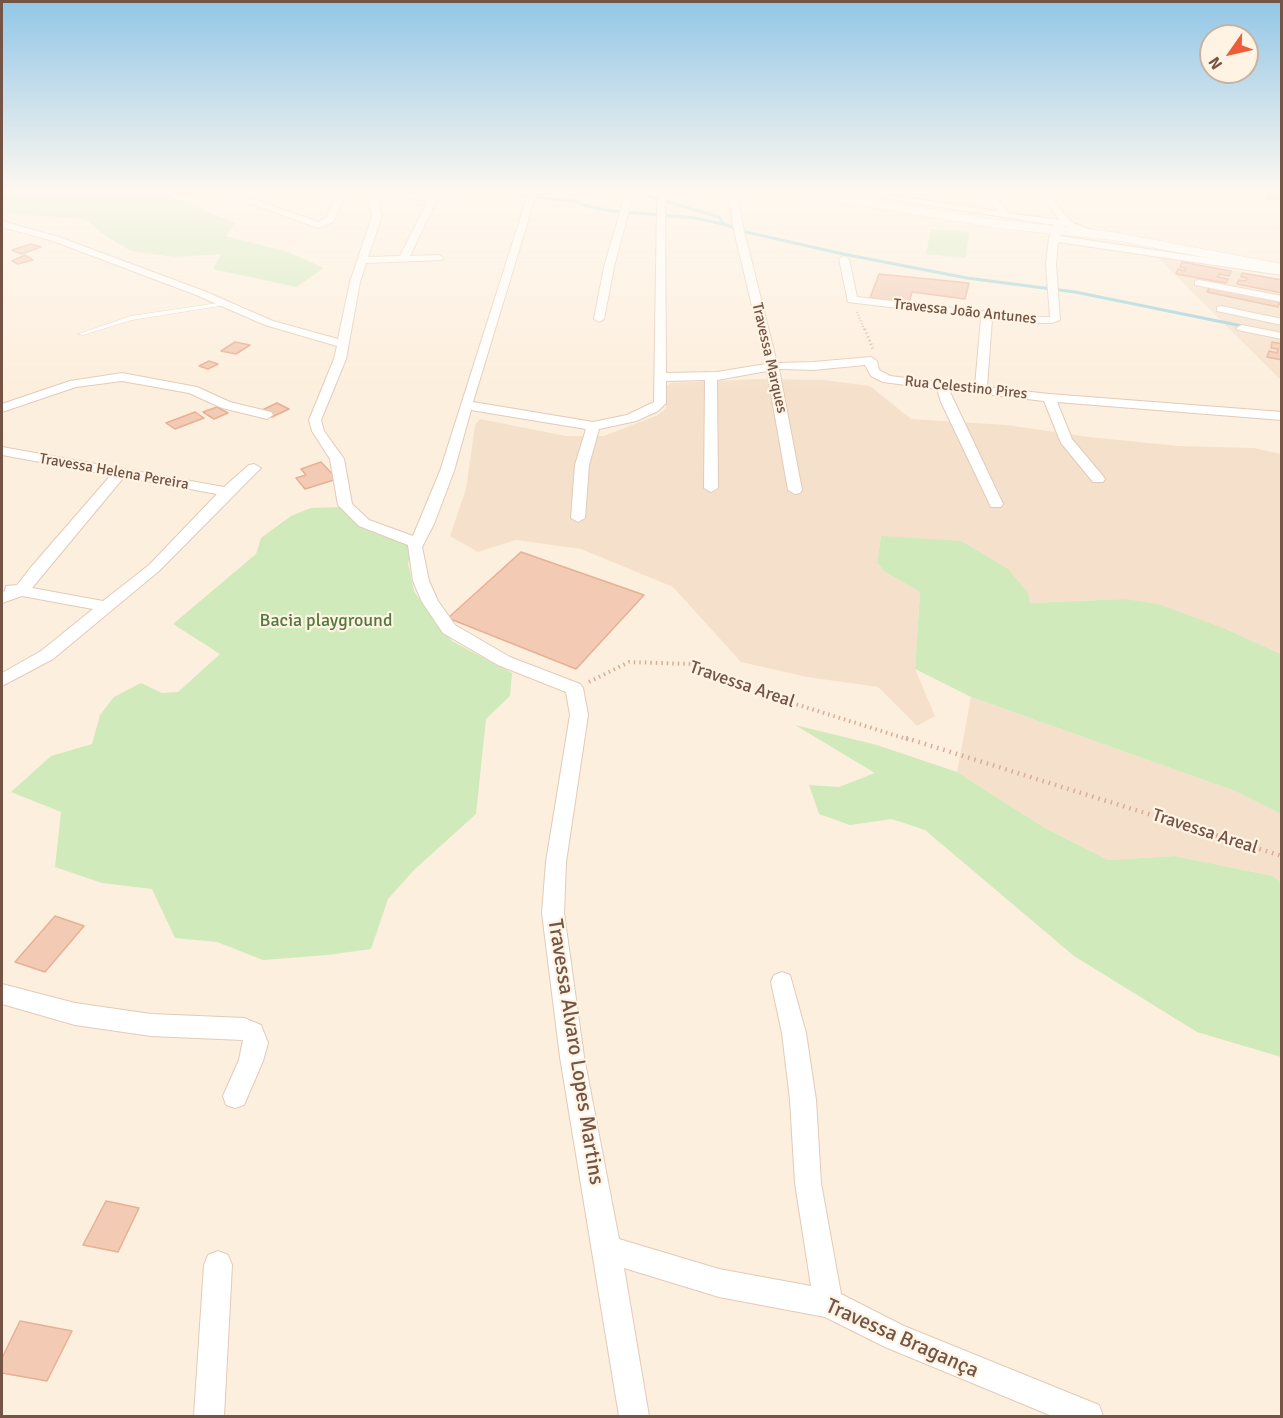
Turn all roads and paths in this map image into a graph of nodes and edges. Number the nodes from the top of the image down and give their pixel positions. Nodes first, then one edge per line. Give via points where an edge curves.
1 (105, 257) edge
2 (513, 257) edge
3 (612, 257) edge
4 (662, 257) edge
5 (745, 257) edge
6 (1053, 257) edge
7 (1204, 257) edge
8 (1232, 257) edge
9 (439, 258) dead end
10 (403, 259) joint
11 (844, 259) dead end
12 (362, 260) joint
13 (1281, 266) edge
14 (1281, 272) edge
15 (1199, 283) dead end
16 (1281, 299) edge
17 (852, 300) junction
18 (224, 304) junction
19 (1221, 309) dead end
20 (987, 315) junction
21 (599, 319) dead end
22 (1281, 322) edge
23 (1242, 328) dead end
24 (81, 334) dead end
25 (1281, 336) edge
26 (343, 344) junction
27 (871, 361) junction
28 (772, 366) junction
29 (711, 376) junction
30 (661, 377) junction
31 (942, 386) junction
32 (981, 390) junction
33 (1049, 398) junction
34 (466, 405) junction
35 (2, 408) edge
36 (267, 415) dead end
37 (1281, 416) edge
38 (593, 426) junction
39 (2, 451) edge
40 (254, 468) dead end
41 (120, 474) junction
42 (1098, 479) dead end
43 (711, 488) dead end
44 (795, 490) dead end
45 (227, 492) junction
46 (996, 504) dead end
47 (578, 518) dead end
48 (417, 543) junction
49 (2, 587) edge
50 (22, 590) junction
51 (2, 598) edge
52 (104, 606) junction
53 (2, 680) edge
54 (574, 688) junction
55 (1281, 856) edge
56 (782, 982) dead end
57 (2, 994) edge
58 (235, 1096) dead end
59 (606, 1249) junction
60 (218, 1264) dead end
61 (828, 1303) junction
62 (210, 1416) edge
63 (634, 1416) edge
64 (1088, 1416) edge

1 - 18 street
2 - 34 street
3 - 21 street
4 - 30 street
5 - 28 street, Travessa Marques
6 - 20 street, Travessa João Antunes via 1056,318
7 - 14 street
8 - 13 main road
9 - 10 street
10 - 12 street
11 - 17 street
12 - 26 street
15 - 16 street
17 - 20 street, Travessa João Antunes
17 - 27 path via 873,346
18 - 24 lane via 131,318
18 - 26 street via 290,331
19 - 22 street
20 - 32 street
23 - 25 street
26 - 48 street via 315,420 337,459 345,505 364,523
27 - 28 street
27 - 31 street, Rua Celestino Pires via 871,368 887,379
28 - 29 street
28 - 44 street, Travessa Marques
29 - 30 street
29 - 43 street
30 - 38 street via 660,403 654,408
31 - 32 street, Rua Celestino Pires
31 - 46 street
32 - 33 street, Rua Celestino Pires
33 - 37 street, Rua Celestino Pires
33 - 42 street via 1066,440
34 - 38 street
34 - 48 street via 447,471
35 - 36 street via 51,390 101,379 135,378 193,390 226,405
38 - 47 street via 582,465
39 - 41 street, Travessa Helena Pereira
40 - 45 street
41 - 45 street, Travessa Helena Pereira
41 - 50 street
45 - 52 street via 154,568
48 - 54 street via 414,547 421,581 449,629 504,661
49 - 50 street
50 - 51 street
50 - 52 street
52 - 53 street via 47,655
54 - 55 path, Travessa Areal via 629,662 690,664 735,685
54 - 59 street, Travessa Alvaro Lopes Martins via 579,715 556,862 553,913 572,1057
56 - 61 street via 795,1044 803,1100 807,1183
57 - 58 street via 75,1014 151,1025 244,1029 253,1033 256,1043
59 - 61 street, Travessa Bragança via 719,1283
59 - 63 street, Travessa Alvaro Lopes Martins
60 - 62 street
61 - 64 street, Travessa Bragança via 905,1341

